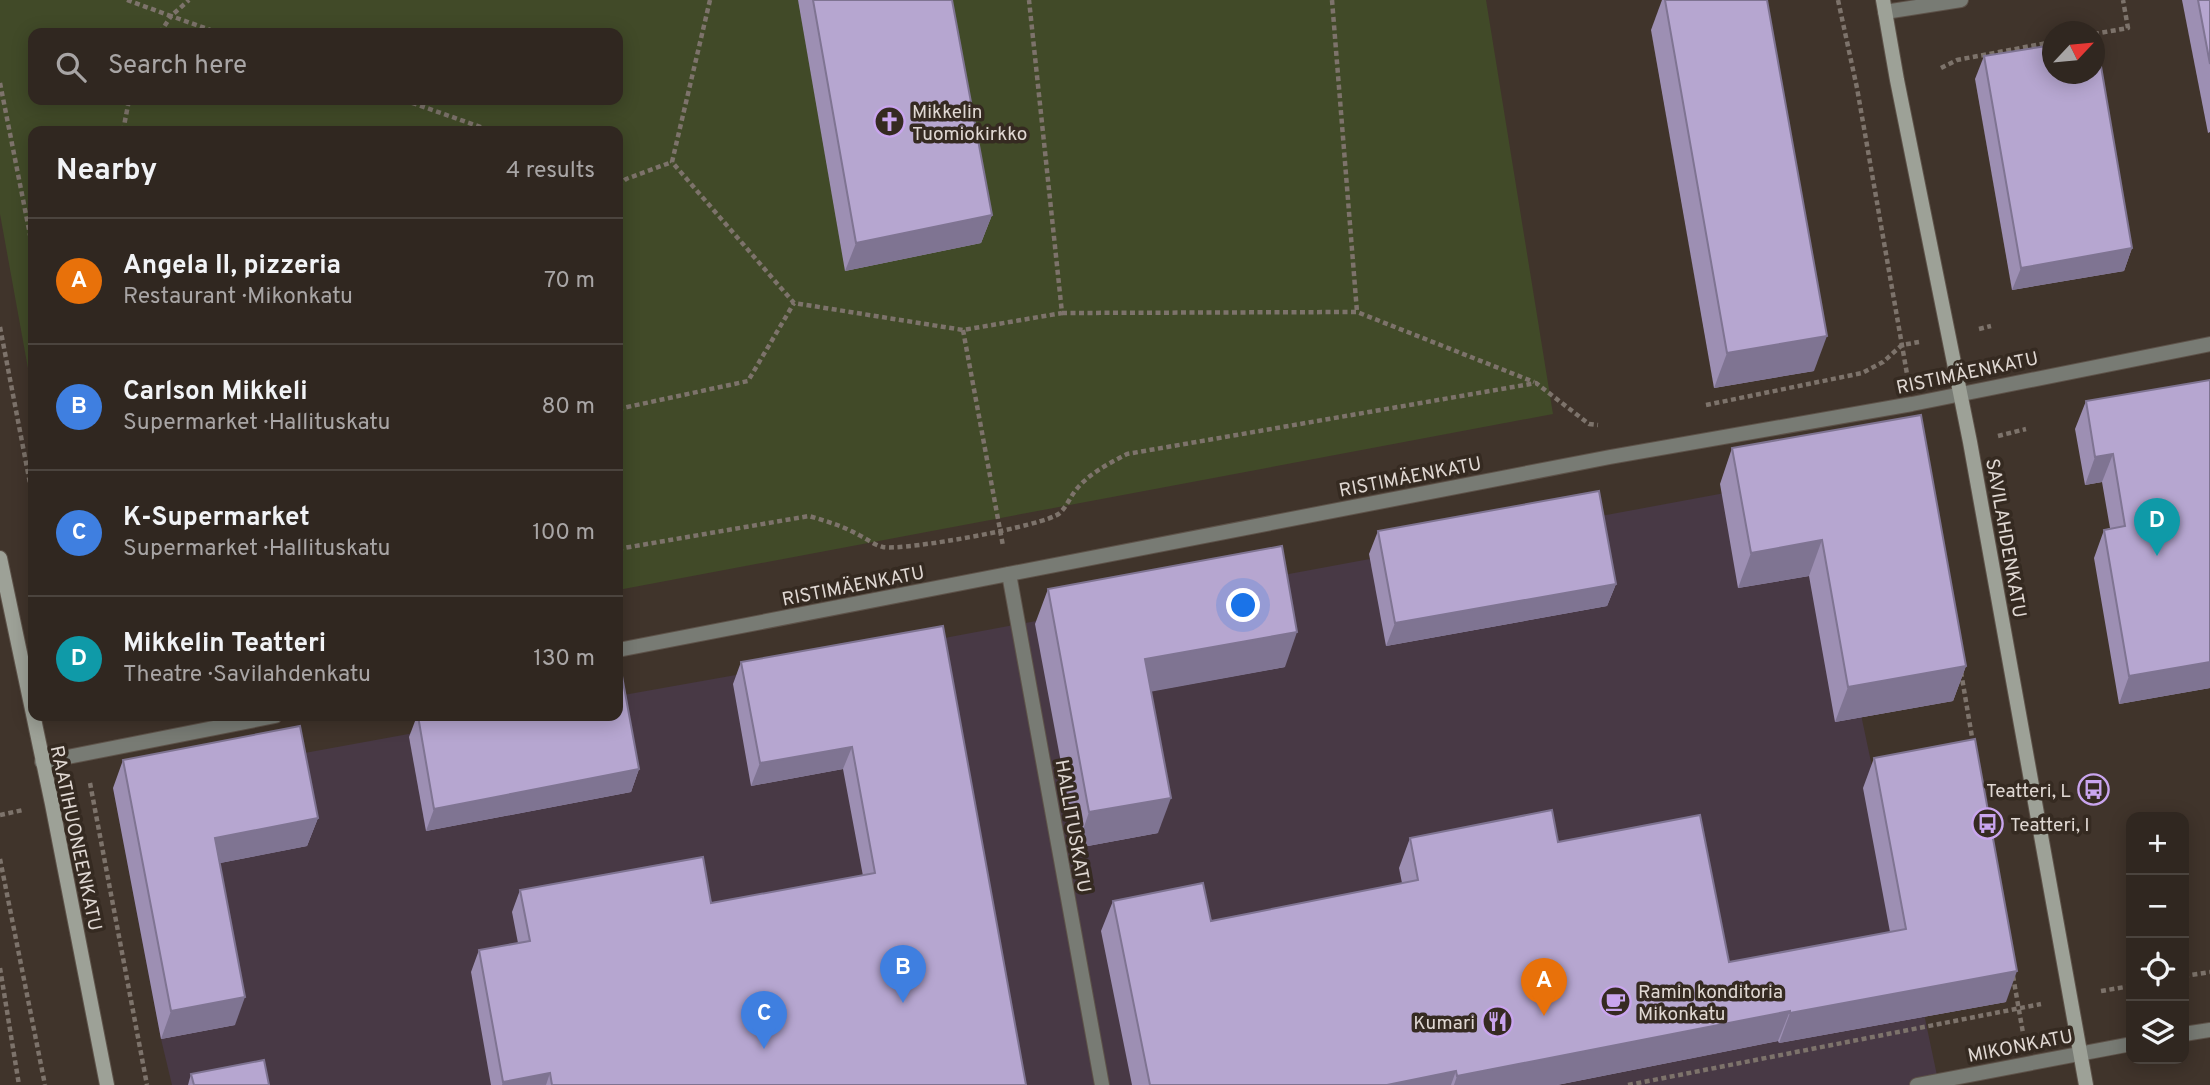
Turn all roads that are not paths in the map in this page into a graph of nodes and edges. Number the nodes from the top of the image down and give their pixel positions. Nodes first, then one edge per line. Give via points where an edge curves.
1 (1961, 0) edge
2 (1884, 6) edge
3 (2210, 344) edge
4 (1960, 393) junction
5 (0, 558) edge
6 (1009, 574) junction
7 (623, 649) edge
8 (28, 694) edge
9 (34, 721) edge
10 (249, 721) edge
11 (42, 762) junction
12 (2210, 1030) edge
13 (2189, 1033) edge
14 (2126, 1045) edge
15 (2080, 1054) junction
16 (107, 1085) edge
17 (1102, 1085) edge
18 (1917, 1085) edge
19 (2086, 1085) edge

1 - 2 street
2 - 4 main road, SAVILAHDENKATU
3 - 4 street, RISTIMÄENKATU
4 - 6 street, RISTIMÄENKATU
4 - 15 main road, SAVILAHDENKATU
5 - 8 main road, RAATIHUONEENKATU
6 - 7 street, RISTIMÄENKATU
6 - 17 street, HALLITUSKATU
9 - 11 main road, RAATIHUONEENKATU
10 - 11 street
11 - 16 main road, RAATIHUONEENKATU
12 - 13 street
14 - 15 street, MIKONKATU
15 - 18 street, MIKONKATU
15 - 19 main road, SAVILAHDENKATU

